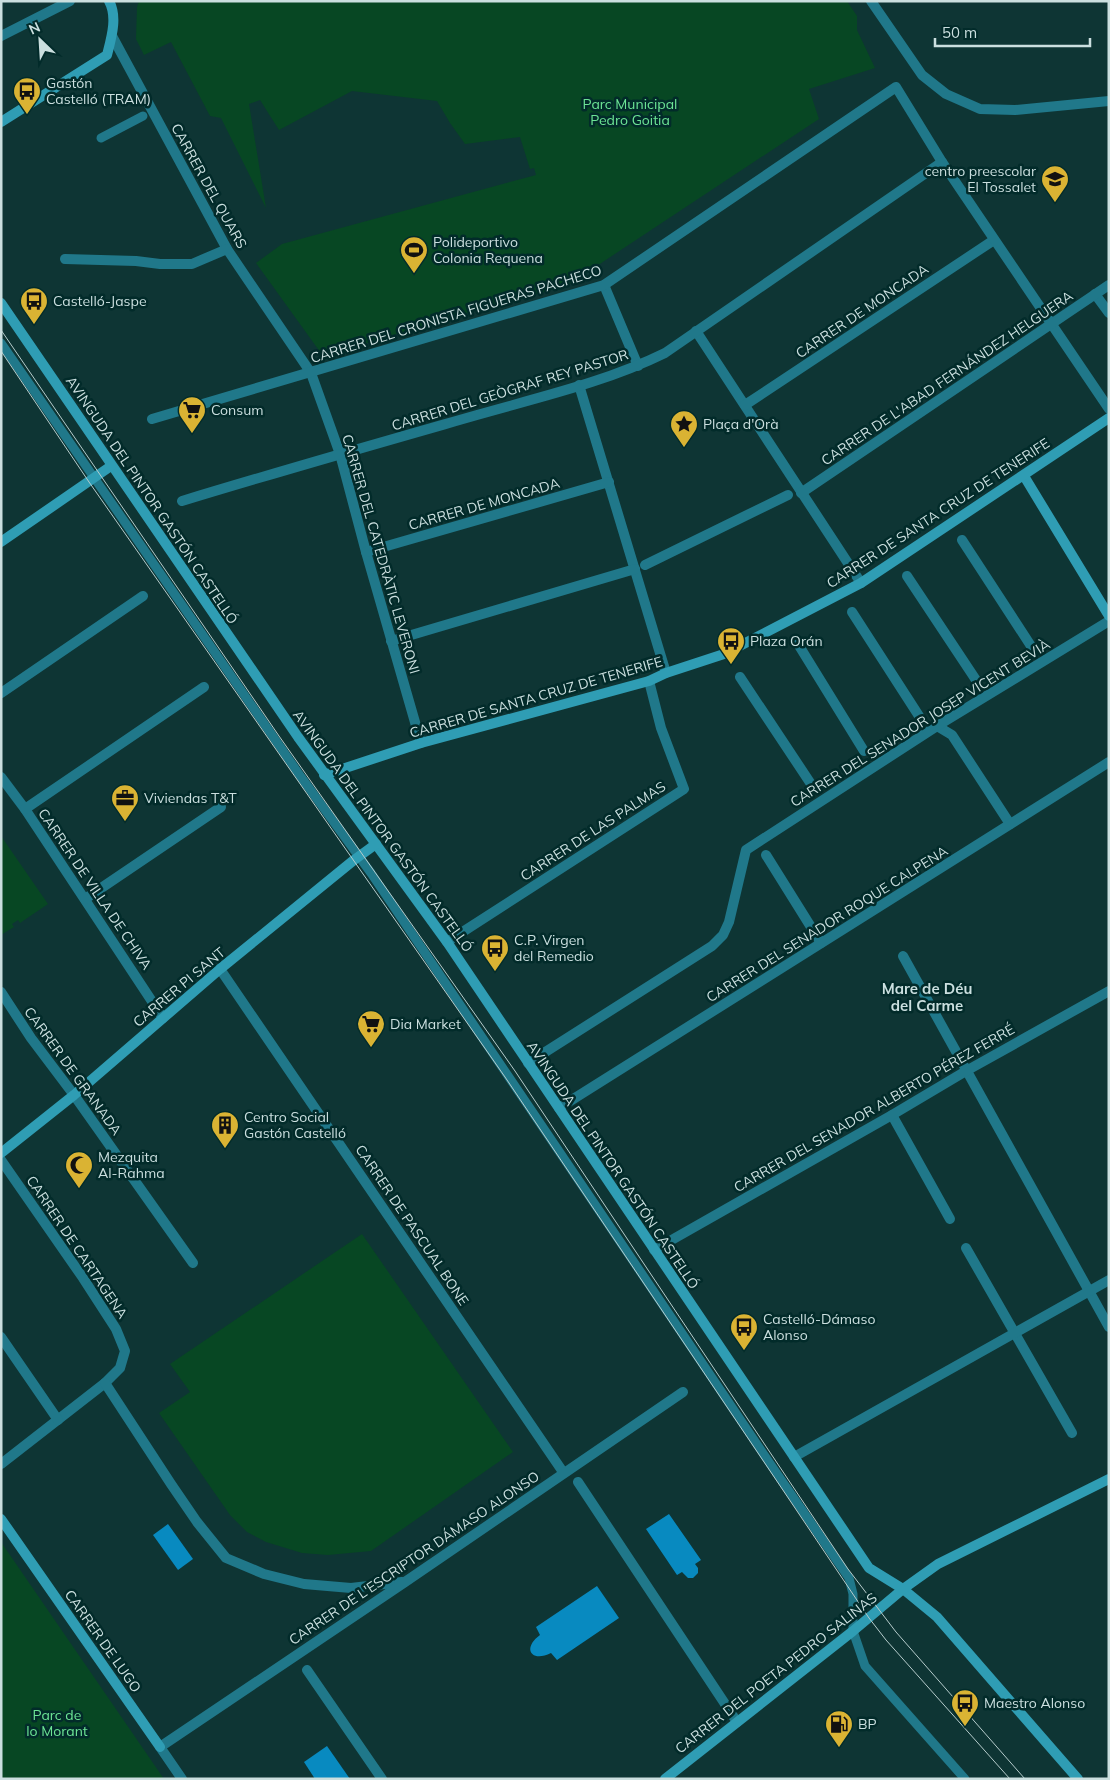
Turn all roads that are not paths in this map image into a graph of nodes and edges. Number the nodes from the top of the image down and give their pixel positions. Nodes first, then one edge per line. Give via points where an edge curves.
1 (70, 1) edge
2 (871, 1) edge
3 (113, 3) edge
4 (1, 36) edge
5 (112, 36) junction
6 (1109, 101) edge
7 (143, 116) dead end
8 (1, 122) edge
9 (101, 138) dead end
10 (942, 162) junction
11 (994, 240) junction
12 (227, 249) junction
13 (65, 259) dead end
14 (604, 285) junction
15 (1109, 285) edge
16 (1095, 294) junction
17 (1, 303) edge
18 (1109, 313) edge
19 (1051, 325) junction
20 (696, 331) junction
21 (1, 343) edge
22 (638, 366) junction
23 (311, 373) junction
24 (579, 386) junction
25 (746, 405) junction
26 (1109, 409) edge
27 (1109, 418) edge
28 (152, 419) dead end
29 (340, 454) junction
30 (111, 466) junction
31 (1024, 476) junction
32 (95, 478) junction
33 (609, 482) junction
34 (801, 493) junction
35 (788, 495) dead end
36 (182, 501) dead end
37 (962, 540) dead end
38 (1, 542) edge
39 (366, 552) junction
40 (645, 565) dead end
41 (635, 569) junction
42 (907, 576) dead end
43 (861, 583) junction
44 (143, 596) dead end
45 (852, 612) dead end
46 (1109, 616) edge
47 (1109, 621) edge
48 (391, 641) junction
49 (798, 644) dead end
50 (1030, 646) dead end
51 (666, 673) junction
52 (740, 677) dead end
53 (976, 680) dead end
54 (649, 681) junction
55 (204, 687) dead end
56 (1, 693) edge
57 (919, 716) dead end
58 (937, 726) junction
59 (421, 744) junction
60 (864, 750) dead end
61 (1109, 762) edge
62 (324, 775) junction
63 (1, 778) edge
64 (811, 784) dead end
65 (221, 807) dead end
66 (25, 809) junction
67 (1010, 824) junction
68 (376, 844) junction
69 (766, 855) dead end
70 (358, 857) junction
71 (85, 900) junction
72 (447, 942) junction
73 (821, 943) junction
74 (903, 956) dead end
75 (220, 969) junction
76 (1109, 991) edge
77 (1, 992) edge
78 (163, 1018) junction
79 (528, 1063) junction
80 (966, 1071) junction
81 (74, 1094) junction
82 (559, 1108) junction
83 (892, 1115) junction
84 (1, 1153) edge
85 (1, 1160) edge
86 (950, 1219) dead end
87 (966, 1248) dead end
88 (654, 1250) junction
89 (193, 1263) dead end
90 (1109, 1280) edge
91 (1088, 1291) junction
92 (1109, 1327) edge
93 (1016, 1332) junction
94 (1, 1337) edge
95 (105, 1383) junction
96 (683, 1392) dead end
97 (58, 1420) junction
98 (1072, 1433) dead end
99 (794, 1458) junction
100 (1, 1464) edge
101 (563, 1472) junction
102 (1109, 1478) edge
103 (578, 1482) dead end
104 (1, 1519) edge
105 (405, 1582) junction
106 (903, 1589) junction
107 (853, 1631) junction
108 (307, 1670) dead end
109 (737, 1722) junction
110 (160, 1747) junction
111 (182, 1779) edge
112 (382, 1779) edge
113 (665, 1779) edge
114 (965, 1779) edge
115 (1078, 1779) edge

1 - 4 street
2 - 6 street via 922,75 946,94 980,109 1015,110
3 - 5 main road
5 - 8 main road via 107,55
5 - 12 street, CARRER DEL QUARS
7 - 9 lane
10 - 11 street
10 - 14 street, CARRER DEL CRONISTA FIGUERAS PACHECO via 896,87
10 - 20 street, CARRER DEL GEÒGRAF REY PASTOR
11 - 19 street
11 - 25 street, CARRER DE MONCADA
12 - 13 street via 192,264
12 - 23 street, CARRER DEL QUARS
14 - 22 street
14 - 23 street, CARRER DEL CRONISTA FIGUERAS PACHECO
15 - 16 street, CARRER DE L'ABAD FERNÁNDEZ HELGUERA
16 - 18 street
16 - 19 street, CARRER DE L'ABAD FERNÁNDEZ HELGUERA
17 - 30 main road, AVINGUDA DEL PINTOR GASTÓN CASTELLÓ
19 - 26 street
19 - 34 street, CARRER DE L'ABAD FERNÁNDEZ HELGUERA
20 - 22 street, CARRER DEL GEÒGRAF REY PASTOR via 665,353
20 - 25 street
21 - 32 lane
22 - 24 street, CARRER DEL GEÒGRAF REY PASTOR
23 - 28 street, CARRER DEL CRONISTA FIGUERAS PACHECO
23 - 29 street, CARRER DEL CATEDRÀTIC LEVERONI
24 - 29 street, CARRER DEL GEÒGRAF REY PASTOR
24 - 33 street
25 - 34 street
27 - 31 main road, CARRER DE SANTA CRUZ DE TENERIFE
29 - 36 street, CARRER DEL GEÒGRAF REY PASTOR
29 - 39 street, CARRER DEL CATEDRÀTIC LEVERONI
30 - 32 main road
30 - 62 main road, AVINGUDA DEL PINTOR GASTÓN CASTELLÓ
31 - 43 main road, CARRER DE SANTA CRUZ DE TENERIFE
31 - 46 main road
32 - 38 main road
32 - 70 lane
33 - 39 street, CARRER DE MONCADA
33 - 41 street
34 - 43 street
35 - 40 street
37 - 50 street
39 - 48 street, CARRER DEL CATEDRÀTIC LEVERONI
41 - 48 street
41 - 51 street
42 - 53 street
43 - 51 main road, CARRER DE SANTA CRUZ DE TENERIFE via 724,654
44 - 56 street
45 - 57 street
47 - 58 street, CARRER DEL SENADOR JOSEP VICENT BEVIÀ
48 - 59 street, CARRER DEL CATEDRÀTIC LEVERONI
49 - 60 street
51 - 54 main road, CARRER DE SANTA CRUZ DE TENERIFE
52 - 64 street
54 - 59 main road, CARRER DE SANTA CRUZ DE TENERIFE
54 - 72 street, CARRER DE LAS PALMAS via 660,728 684,789
55 - 66 street
58 - 67 street via 952,735
58 - 79 street, CARRER DEL SENADOR JOSEP VICENT BEVIÀ via 746,850 729,922 712,946
59 - 62 main road, CARRER DE SANTA CRUZ DE TENERIFE
61 - 67 street, CARRER DEL SENADOR ROQUE CALPENA
62 - 68 main road, AVINGUDA DEL PINTOR GASTÓN CASTELLÓ
63 - 66 street, CARRER DE VILLA DE CHIVA
65 - 71 street
66 - 71 street, CARRER DE VILLA DE CHIVA
67 - 73 street, CARRER DEL SENADOR ROQUE CALPENA
68 - 70 main road, CARRER PI SANT
68 - 72 main road, AVINGUDA DEL PINTOR GASTÓN CASTELLÓ
69 - 73 street
70 - 75 main road, CARRER PI SANT
70 - 107 lane via 849,1578 853,1594
71 - 78 street, CARRER DE VILLA DE CHIVA
72 - 79 main road, AVINGUDA DEL PINTOR GASTÓN CASTELLÓ
73 - 82 street, CARRER DEL SENADOR ROQUE CALPENA
74 - 80 street
75 - 78 main road, CARRER PI SANT
75 - 101 street, CARRER DE PASCUAL BONE
76 - 80 street, CARRER DEL SENADOR ALBERTO PÉREZ FERRÉ
77 - 81 street, CARRER DE GRANADA
78 - 81 main road, CARRER PI SANT
79 - 82 main road, AVINGUDA DEL PINTOR GASTÓN CASTELLÓ
80 - 83 street, CARRER DEL SENADOR ALBERTO PÉREZ FERRÉ
80 - 91 street
81 - 84 main road, CARRER PI SANT
81 - 89 street, CARRER DE GRANADA
82 - 88 main road, AVINGUDA DEL PINTOR GASTÓN CASTELLÓ
83 - 86 street
83 - 88 street, CARRER DEL SENADOR ALBERTO PÉREZ FERRÉ
85 - 95 street, CARRER DE CARTAGENA via 116,1329 124,1351 120,1368
87 - 93 street
88 - 99 main road, AVINGUDA DEL PINTOR GASTÓN CASTELLÓ
90 - 91 street
91 - 92 street
91 - 93 street
93 - 98 street
93 - 99 street
94 - 97 street
95 - 97 street
95 - 105 street via 186,1507 226,1558 264,1574 304,1584 351,1588
96 - 101 street, CARRER DE L'ESCRIPTOR DÁMASO ALONSO
97 - 100 street
99 - 106 main road, AVINGUDA DEL PINTOR GASTÓN CASTELLÓ via 869,1568
101 - 105 street, CARRER DE L'ESCRIPTOR DÁMASO ALONSO
102 - 106 main road, CARRER DEL POETA PEDRO SALINAS via 938,1564
103 - 109 street
104 - 110 main road, CARRER DE LUGO
105 - 110 street, CARRER DE L'ESCRIPTOR DÁMASO ALONSO
106 - 107 main road, CARRER DEL POETA PEDRO SALINAS
106 - 115 main road, AVINGUDA DEL PINTOR GASTÓN CASTELLÓ via 937,1617
107 - 109 main road, CARRER DEL POETA PEDRO SALINAS
107 - 114 lane via 865,1666
108 - 112 street
109 - 113 main road, CARRER DEL POETA PEDRO SALINAS
110 - 111 street, CARRER DE LUGO

